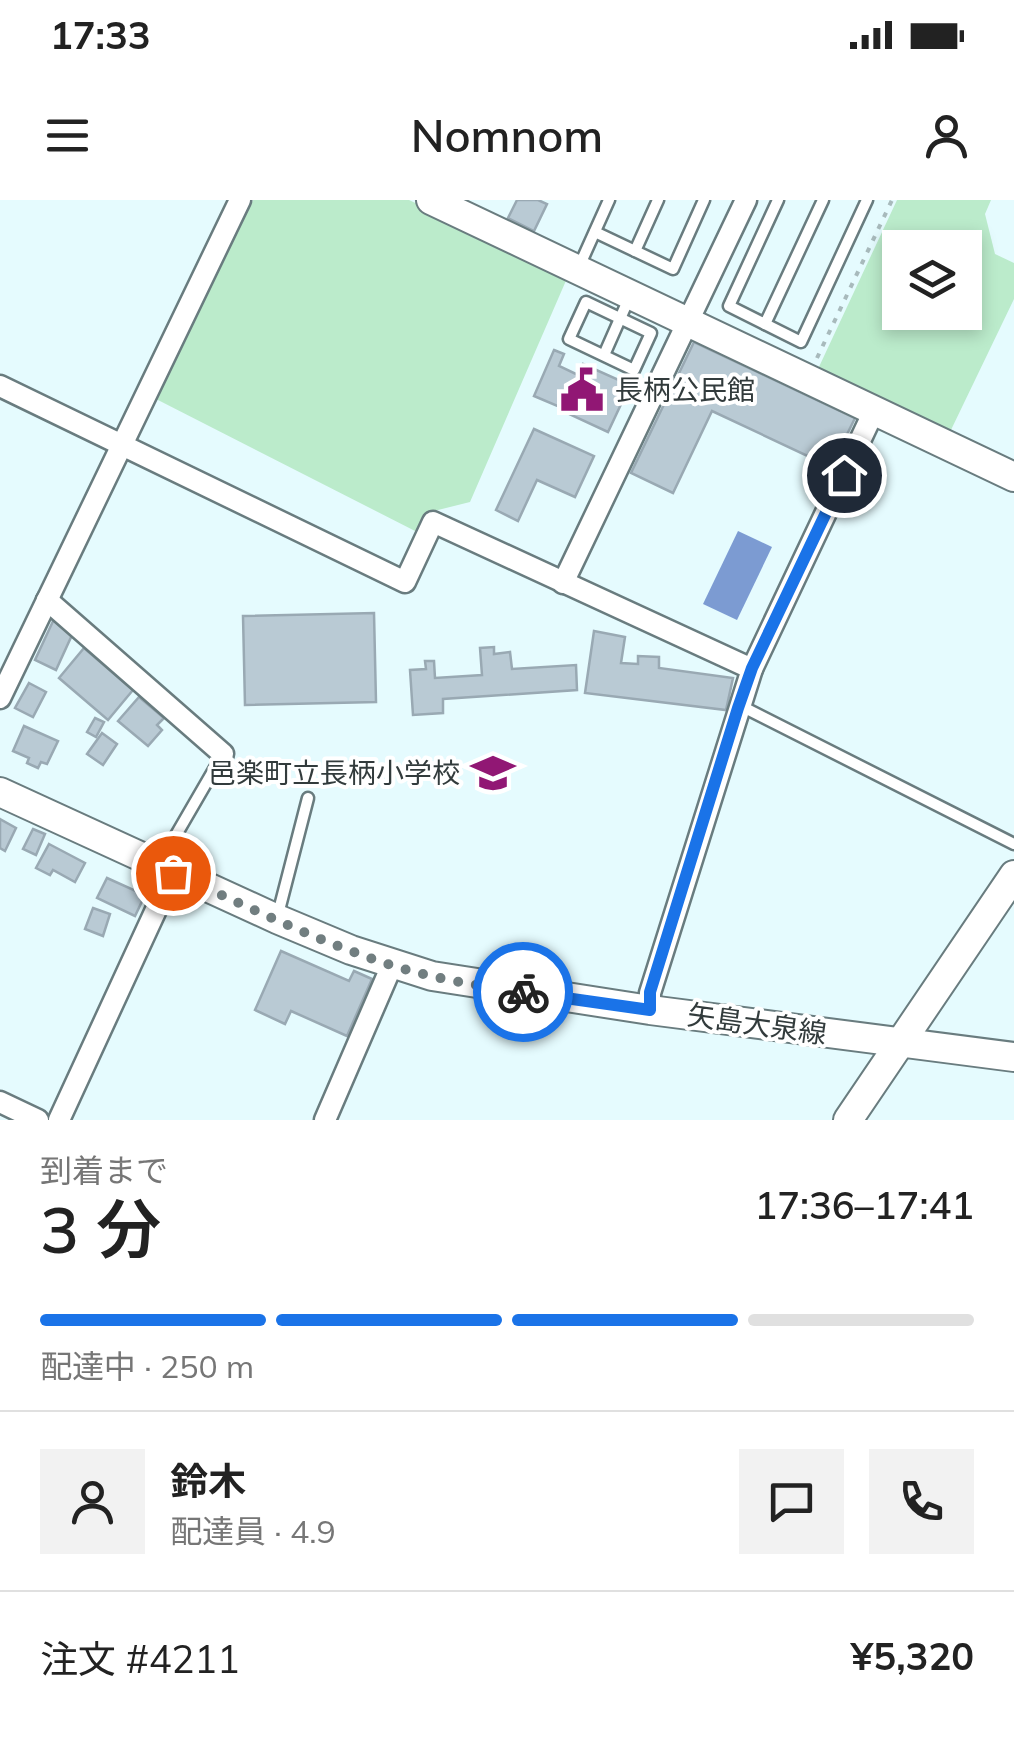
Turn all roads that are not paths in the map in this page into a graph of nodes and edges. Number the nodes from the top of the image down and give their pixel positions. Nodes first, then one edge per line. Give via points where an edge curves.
1 (240, 200) edge
2 (431, 200) edge
3 (609, 200) edge
4 (658, 200) edge
5 (704, 200) edge
6 (746, 200) edge
7 (778, 200) edge
8 (823, 200) edge
9 (867, 200) edge
10 (595, 232) junction
11 (634, 250) junction
12 (578, 270) junction
13 (625, 307) junction
14 (687, 322) junction
15 (765, 324) junction
16 (604, 356) junction
17 (0, 386) edge
18 (874, 410) junction
19 (122, 444) junction
20 (1014, 477) edge
21 (563, 583) junction
22 (47, 600) junction
23 (752, 668) junction
24 (0, 698) edge
25 (739, 705) junction
26 (223, 754) joint
27 (0, 792) edge
28 (308, 798) dead end
29 (1014, 844) edge
30 (165, 869) junction
31 (1014, 875) edge
32 (277, 920) junction
33 (392, 965) junction
34 (650, 1010) junction
35 (901, 1044) junction
36 (1014, 1057) edge
37 (0, 1102) edge
38 (38, 1120) edge
39 (59, 1120) edge
40 (325, 1120) edge
41 (848, 1120) edge

1 - 19 street
2 - 12 main road
3 - 10 lane
4 - 11 lane
5 - 11 lane via 673,269
6 - 14 street
7 - 15 lane via 729,306
8 - 15 lane
9 - 15 lane via 801,342
10 - 11 lane
10 - 12 lane
12 - 13 main road
13 - 14 main road
13 - 16 lane
13 - 16 lane via 652,334 634,370
13 - 16 lane via 586,302 568,339
14 - 18 main road
14 - 21 street
17 - 19 street
18 - 20 main road
18 - 23 street
19 - 21 street via 405,582 434,522
19 - 22 street
21 - 23 street
22 - 24 street
22 - 26 street
23 - 25 street
25 - 29 lane
25 - 34 street via 650,992
26 - 30 lane
27 - 30 main road, 矢島大泉線
28 - 32 lane
30 - 32 main road, 矢島大泉線
30 - 39 street
31 - 35 main road
32 - 33 main road, 矢島大泉線
33 - 34 main road, 矢島大泉線 via 477,986
33 - 40 street
34 - 35 main road, 矢島大泉線
35 - 36 main road, 矢島大泉線
35 - 41 main road
37 - 38 street

